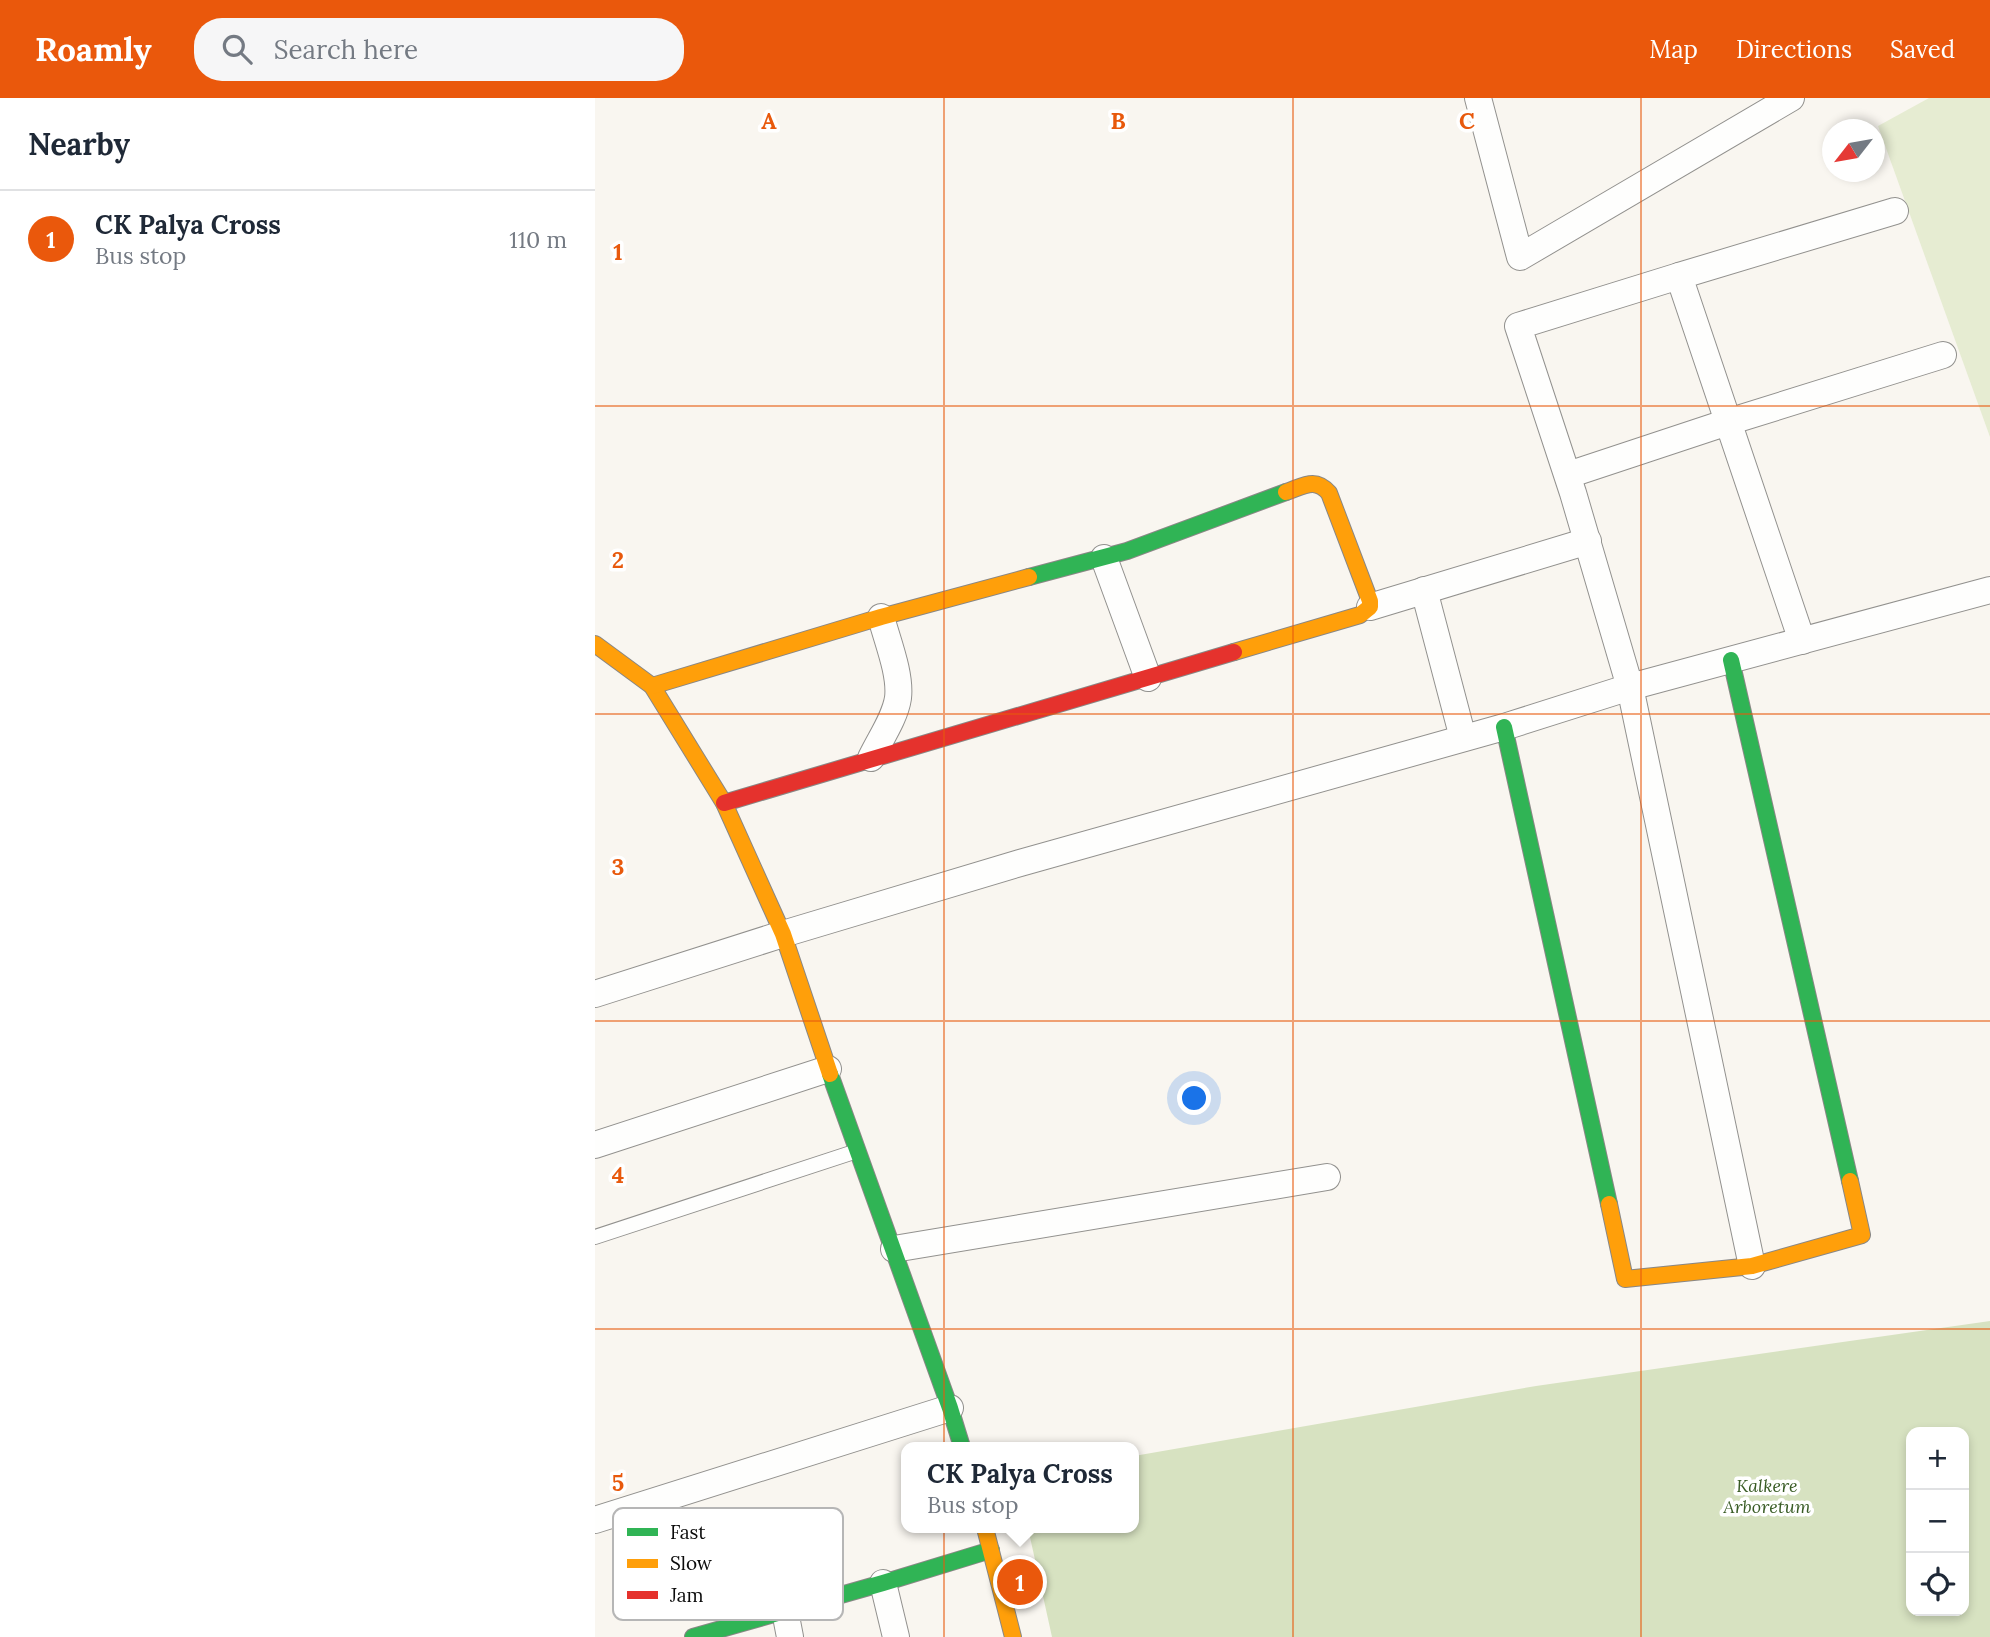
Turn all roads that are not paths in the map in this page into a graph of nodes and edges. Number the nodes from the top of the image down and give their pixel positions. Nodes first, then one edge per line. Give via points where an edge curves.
1 (1478, 98) edge
2 (1791, 98) edge
3 (1895, 211) dead end
4 (1679, 276) junction
5 (1943, 355) dead end
6 (1728, 422) junction
7 (1568, 475) junction
8 (1588, 541) junction
9 (1104, 558) junction
10 (1424, 590) junction
11 (1990, 590) edge
12 (1370, 607) junction
13 (881, 617) junction
14 (1802, 641) junction
15 (595, 644) edge
16 (1731, 660) junction
17 (1148, 678) junction
18 (652, 686) junction
19 (1630, 687) junction
20 (1504, 727) junction
21 (1463, 738) junction
22 (871, 758) junction
23 (724, 803) junction
24 (783, 934) junction
25 (595, 993) edge
26 (828, 1069) junction
27 (595, 1145) edge
28 (858, 1151) junction
29 (1327, 1177) dead end
30 (595, 1237) edge
31 (894, 1250) junction
32 (1752, 1266) junction
33 (950, 1408) junction
34 (960, 1442) edge
35 (633, 1508) edge
36 (613, 1514) edge
37 (595, 1520) edge
38 (986, 1533) edge
39 (991, 1550) junction
40 (883, 1583) junction
41 (843, 1594) edge
42 (753, 1620) edge
43 (693, 1637) edge
44 (896, 1637) edge
45 (1013, 1637) edge

1 - 2 street via 1520,257
3 - 4 street
4 - 6 street
4 - 7 street via 1518,326
5 - 6 street
6 - 7 street
6 - 14 street
7 - 8 street
8 - 10 street
8 - 19 street
9 - 12 street via 1312,483 1329,493
9 - 13 street
9 - 17 street
10 - 12 street
10 - 21 street
11 - 14 street
12 - 17 street via 1360,615
13 - 18 street
13 - 22 street via 898,680 898,698
14 - 16 street
15 - 18 street
16 - 19 street
16 - 32 street via 1862,1234
17 - 22 street
18 - 23 street
19 - 20 street
19 - 32 street
20 - 21 street
20 - 32 street via 1625,1279
21 - 24 street
22 - 23 street
23 - 24 street
24 - 25 street
24 - 26 street
26 - 27 street
26 - 28 street
28 - 30 lane
28 - 31 street
29 - 31 street
31 - 33 street
33 - 34 street
33 - 35 street
36 - 37 street
38 - 39 street
39 - 40 street
39 - 45 street
40 - 41 street
40 - 44 street
42 - 43 street

